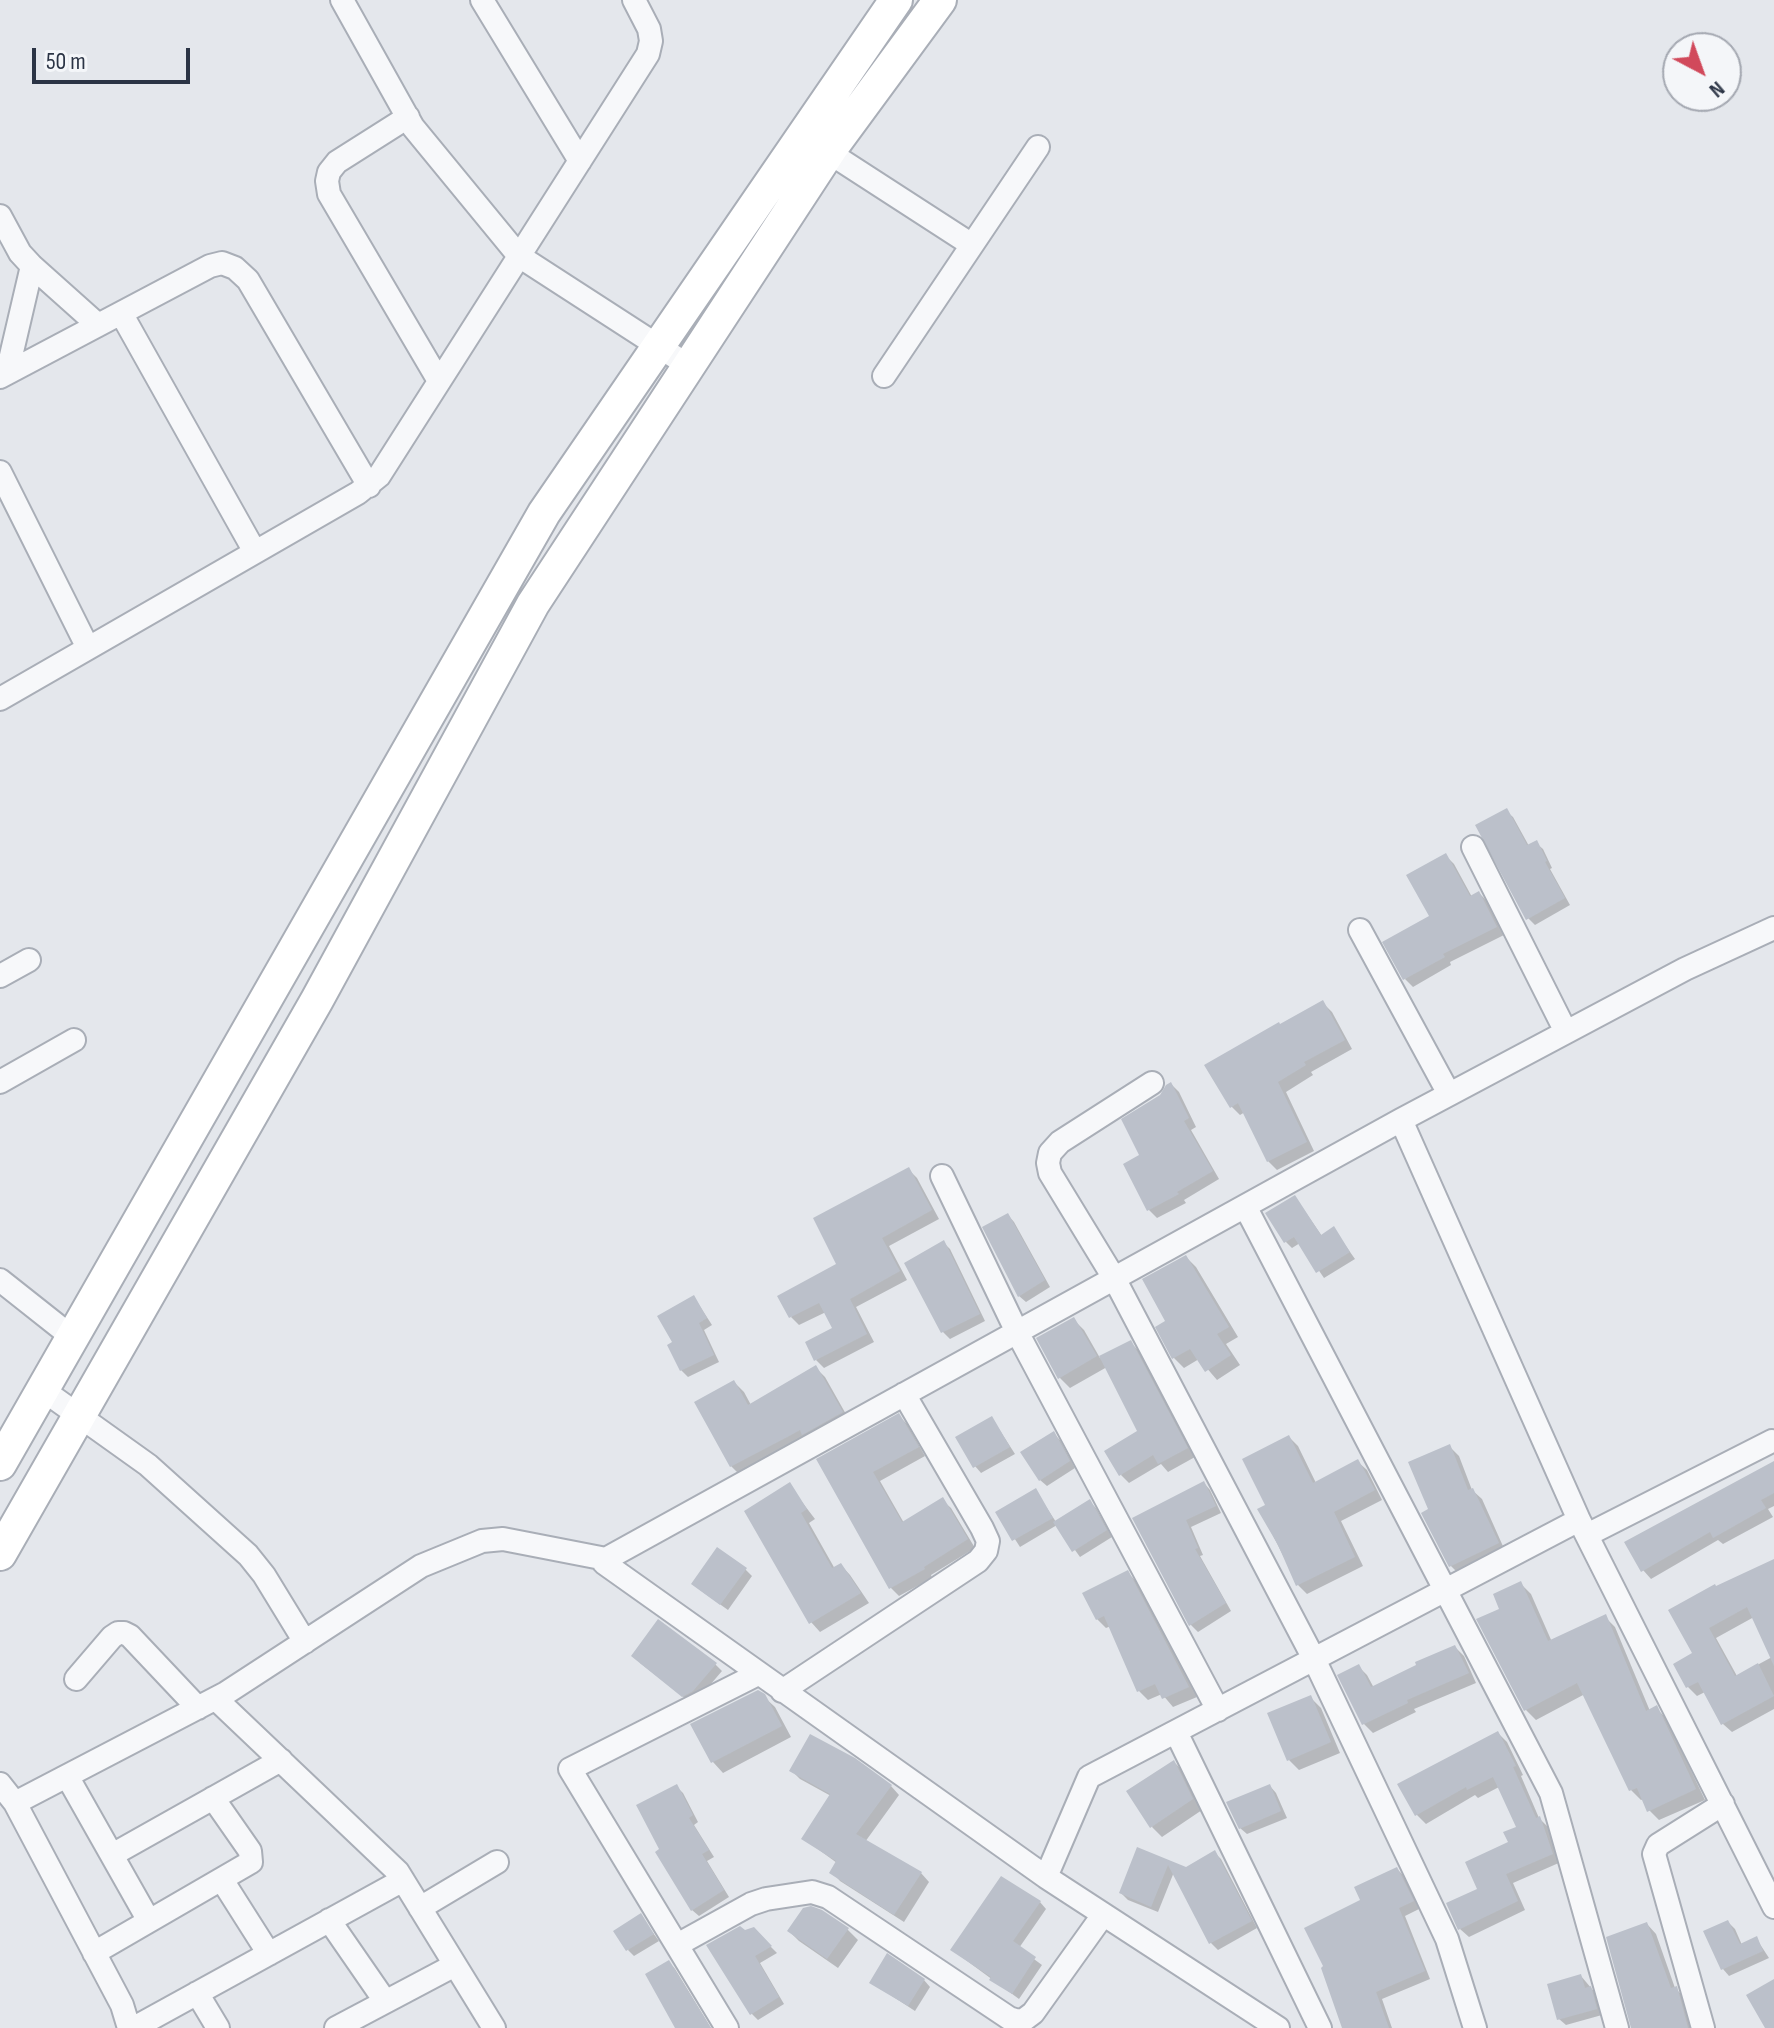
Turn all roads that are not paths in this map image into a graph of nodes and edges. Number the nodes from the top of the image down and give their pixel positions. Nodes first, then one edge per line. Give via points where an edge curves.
1 (342, 0) edge
2 (482, 0) edge
3 (634, 0) edge
4 (896, 0) edge
5 (940, 0) edge
6 (408, 117) junction
7 (816, 144) junction
8 (1038, 147) dead end
9 (580, 161) junction
10 (0, 216) edge
11 (972, 245) junction
12 (519, 256) junction
13 (32, 266) junction
14 (121, 313) junction
15 (98, 325) junction
16 (658, 347) junction
17 (689, 366) junction
18 (4, 375) edge
19 (884, 376) dead end
20 (439, 381) junction
21 (0, 472) edge
22 (369, 486) junction
23 (255, 552) junction
24 (88, 648) junction
25 (0, 699) edge
26 (418, 733) junction
27 (453, 749) junction
28 (1473, 847) dead end
29 (1774, 928) edge
30 (1360, 930) dead end
31 (29, 960) dead end
32 (1, 973) edge
33 (1566, 1032) junction
34 (74, 1040) dead end
35 (0, 1082) edge
36 (1152, 1083) dead end
37 (1449, 1094) junction
38 (1401, 1120) junction
39 (942, 1176) dead end
40 (1245, 1206) junction
41 (1114, 1278) junction
42 (0, 1280) edge
43 (1017, 1332) junction
44 (72, 1337) junction
45 (43, 1390) junction
46 (904, 1394) junction
47 (80, 1415) junction
48 (1772, 1441) dead end
49 (0, 1464) edge
50 (1583, 1527) junction
51 (0, 1554) edge
52 (606, 1559) junction
53 (1444, 1591) junction
54 (305, 1642) junction
55 (1314, 1659) junction
56 (758, 1674) junction
57 (76, 1679) dead end
58 (782, 1691) junction
59 (207, 1704) junction
60 (1218, 1710) junction
61 (1176, 1732) junction
62 (281, 1760) junction
63 (67, 1776) junction
64 (0, 1784) edge
65 (213, 1798) junction
66 (15, 1803) junction
67 (1723, 1804) junction
68 (112, 1855) junction
69 (497, 1862) dead end
70 (1046, 1877) junction
71 (222, 1880) junction
72 (403, 1880) junction
73 (1774, 1907) edge
74 (420, 1908) junction
75 (1103, 1915) junction
76 (329, 1920) junction
77 (149, 1921) junction
78 (677, 1945) junction
79 (94, 1953) junction
80 (269, 1954) junction
81 (455, 1965) junction
82 (197, 1993) junction
83 (385, 2001) junction
84 (1309, 2005) junction
85 (132, 2028) edge
86 (218, 2028) edge
87 (336, 2028) edge
88 (494, 2028) edge
89 (727, 2028) edge
90 (1278, 2028) edge
91 (1292, 2028) edge
92 (1320, 2028) edge
93 (1475, 2028) edge
94 (1617, 2028) edge
95 (1703, 2028) edge

1 - 6 street
2 - 9 street
3 - 9 street via 649,29 648,54
4 - 7 street
5 - 7 street
6 - 12 street
6 - 20 street via 337,162 327,181 329,194
7 - 11 street
7 - 16 street
7 - 17 street
8 - 11 street
9 - 12 street
10 - 13 street
11 - 19 street
12 - 16 street
12 - 20 street
13 - 15 street
13 - 18 street
14 - 15 street
14 - 22 street via 210,266 235,268 248,280
14 - 23 street
15 - 18 street
16 - 17 street
16 - 26 street via 544,513
17 - 27 street via 533,604
20 - 22 street
21 - 24 street
22 - 23 street
23 - 24 street
24 - 25 street
26 - 27 street
26 - 44 street
27 - 47 street
28 - 33 street
29 - 33 street
30 - 37 street
31 - 32 street
33 - 37 street
34 - 35 street
36 - 41 street via 1060,1142 1048,1163
37 - 38 street
38 - 40 street
38 - 50 street
39 - 43 street
40 - 41 street
40 - 53 street
41 - 43 street
41 - 55 street
42 - 44 street
43 - 46 street
43 - 60 street
44 - 45 street
45 - 47 street
45 - 49 street
46 - 52 street
46 - 58 street via 982,1528 986,1551
47 - 51 street
47 - 54 street via 156,1473 248,1555
48 - 50 street
50 - 53 street
50 - 67 street
52 - 54 street via 492,1539 414,1570
52 - 56 street via 604,1563
53 - 55 street
53 - 94 street via 1551,1793
54 - 59 street
55 - 60 street
55 - 93 street via 1447,1939
56 - 58 street
56 - 78 street via 570,1769
57 - 59 street via 112,1637 124,1633
58 - 70 street
59 - 62 street
59 - 63 street
60 - 61 street
61 - 70 street via 1089,1777
61 - 84 street
62 - 65 street
62 - 72 street
63 - 66 street
63 - 68 street
64 - 66 street
65 - 68 street
65 - 71 street via 252,1856 247,1866
66 - 79 street
67 - 73 street
67 - 95 street via 1658,1845 1654,1854
68 - 77 street
69 - 74 street
70 - 75 street
71 - 77 street
71 - 80 street
72 - 74 street
72 - 76 street
74 - 81 street
75 - 78 street via 1033,2013 1018,2021 828,1897 812,1892 751,1904
75 - 90 street
76 - 80 street
76 - 83 street
77 - 79 street
78 - 89 street
79 - 85 street
80 - 82 street
81 - 83 street
81 - 88 street
82 - 85 street
82 - 86 street
83 - 87 street
84 - 91 street
84 - 92 street

